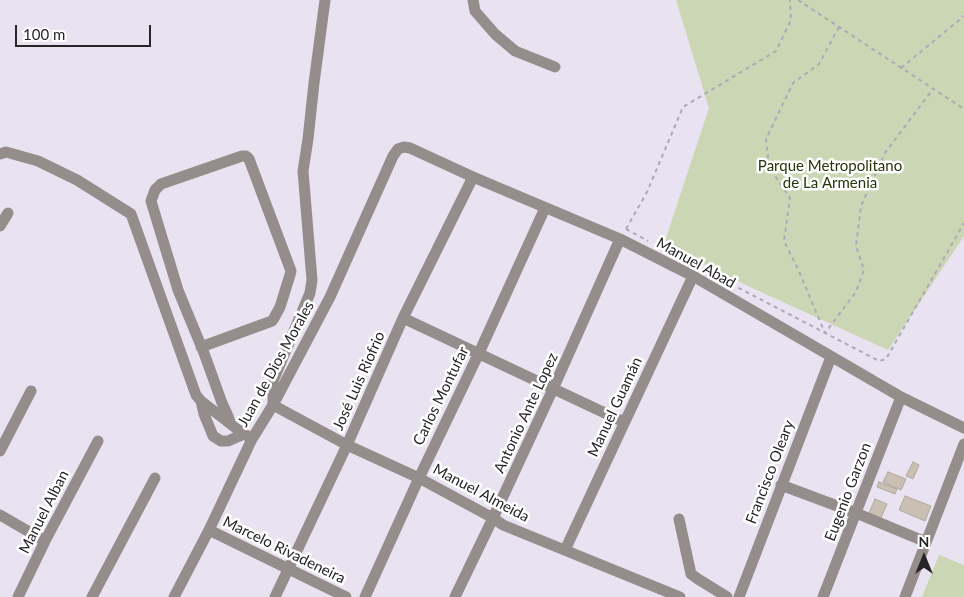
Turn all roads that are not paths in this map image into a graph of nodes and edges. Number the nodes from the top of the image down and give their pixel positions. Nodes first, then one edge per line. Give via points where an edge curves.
1 (325, 0) edge
2 (473, 0) edge
3 (554, 67) dead end
4 (404, 148) joint
5 (0, 154) edge
6 (473, 178) junction
7 (545, 208) junction
8 (8, 213) dead end
9 (0, 226) edge
10 (623, 234) junction
11 (692, 276) junction
12 (403, 318) junction
13 (201, 347) junction
14 (479, 353) junction
15 (831, 357) junction
16 (554, 389) junction
17 (31, 391) dead end
18 (901, 397) junction
19 (200, 401) junction
20 (273, 405) junction
21 (230, 422) junction
22 (624, 422) junction
23 (964, 428) edge
24 (248, 436) junction
25 (98, 441) dead end
26 (347, 444) junction
27 (964, 444) edge
28 (0, 451) edge
29 (155, 478) dead end
30 (419, 478) junction
31 (781, 485) junction
32 (856, 513) junction
33 (0, 515) edge
34 (493, 518) junction
35 (679, 519) dead end
36 (209, 530) junction
37 (45, 541) junction
38 (926, 542) junction
39 (565, 550) junction
40 (288, 568) junction
41 (18, 597) edge
42 (92, 597) edge
43 (174, 597) edge
44 (275, 597) edge
45 (346, 597) edge
46 (365, 597) edge
47 (455, 597) edge
48 (680, 597) edge
49 (728, 597) edge
50 (738, 597) edge
51 (823, 597) edge
52 (905, 597) edge

1 - 20 street via 303,171 312,280 310,293 274,381
2 - 3 street via 475,11 494,34 515,51
4 - 6 street, Manuel Abad
4 - 20 street, Juan de Dios Morales via 398,149 393,156 330,297
5 - 19 street via 6,152 38,161 77,180 131,214
6 - 7 street, Manuel Abad
6 - 12 street, José Luis Riofrio
7 - 10 street, Manuel Abad
7 - 14 street, Carlos Montufar
8 - 9 street
10 - 11 street, Manuel Abad
10 - 16 street, Antonio Ante Lopez
11 - 15 street, Manuel Abad
11 - 22 street, Manuel Guamán
12 - 14 street
12 - 26 street, José Luis Riofrio
13 - 13 street via 272,321 290,275 250,159 246,156 161,184 152,197 152,207 178,290
13 - 21 street
14 - 16 street
14 - 30 street, Carlos Montufar
15 - 18 street, Manuel Abad
15 - 31 street, Francisco Oleary
16 - 22 street
16 - 34 street, Antonio Ante Lopez
17 - 28 street
18 - 23 street, Manuel Abad
18 - 32 street, Eugenio Garzon
19 - 21 street
19 - 24 street via 213,436 221,441
20 - 24 street, Juan de Dios Morales
20 - 26 street, Manuel Almeida
21 - 24 street
22 - 39 street, Manuel Guamán
24 - 36 street, Juan de Dios Morales
25 - 37 street, Manuel Alban
26 - 30 street, Manuel Almeida
26 - 40 street, José Luis Riofrio
27 - 38 street
29 - 42 street
30 - 34 street, Manuel Almeida
30 - 46 street, Carlos Montufar
31 - 32 street
31 - 50 street, Francisco Oleary
32 - 38 street
32 - 51 street, Eugenio Garzon
33 - 37 street
34 - 39 street, Manuel Almeida
34 - 47 street, Antonio Ante Lopez
35 - 49 street via 692,574
36 - 40 street, Marcelo Rivadeneira
36 - 43 street, Juan de Dios Morales
37 - 41 street, Manuel Alban
38 - 52 street
39 - 48 street, Manuel Almeida
40 - 44 street, José Luis Riofrio
40 - 45 street, Marcelo Rivadeneira

